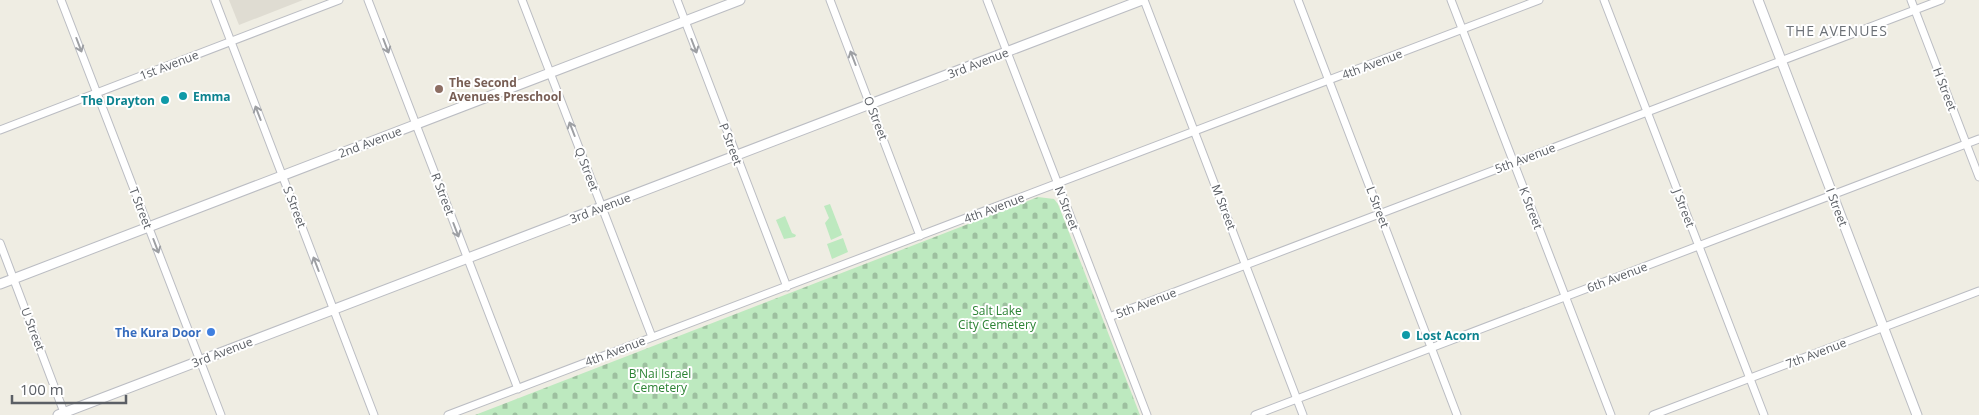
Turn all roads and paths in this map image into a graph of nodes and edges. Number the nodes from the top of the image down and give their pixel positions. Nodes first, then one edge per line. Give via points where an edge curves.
1 (61, 0) edge
2 (215, 0) edge
3 (339, 0) edge
4 (368, 0) edge
5 (522, 0) edge
6 (677, 0) edge
7 (740, 0) edge
8 (830, 0) edge
9 (987, 0) edge
10 (1143, 0) edge
11 (1298, 0) edge
12 (1451, 0) edge
13 (1539, 0) edge
14 (1604, 0) edge
15 (1758, 0) edge
16 (1911, 0) edge
17 (1941, 0) edge
18 (1915, 10) junction
19 (685, 21) junction
20 (1462, 29) junction
21 (231, 42) junction
22 (1007, 52) junction
23 (1781, 60) junction
24 (550, 73) junction
25 (1329, 80) junction
26 (97, 93) junction
27 (870, 103) junction
28 (1647, 111) junction
29 (416, 124) junction
30 (0, 130) edge
31 (1195, 131) junction
32 (1979, 139) edge
33 (1966, 144) junction
34 (736, 155) junction
35 (1514, 162) junction
36 (282, 175) junction
37 (1979, 177) edge
38 (1058, 184) junction
39 (1833, 195) junction
40 (602, 207) junction
41 (1380, 213) junction
42 (148, 227) junction
43 (920, 236) junction
44 (0, 243) edge
45 (1698, 246) junction
46 (467, 259) junction
47 (1246, 265) junction
48 (14, 279) junction
49 (0, 284) edge
50 (787, 287) junction
51 (1979, 291) edge
52 (1565, 297) junction
53 (334, 310) junction
54 (1109, 317) junction
55 (1884, 327) junction
56 (652, 337) junction
57 (1431, 348) junction
58 (200, 361) junction
59 (1750, 378) junction
60 (518, 389) junction
61 (1296, 399) junction
62 (63, 414) edge
63 (221, 415) edge
64 (374, 415) edge
65 (448, 415) edge
66 (1147, 415) edge
67 (1255, 415) edge
68 (1303, 415) edge
69 (1457, 415) edge
70 (1611, 415) edge
71 (1653, 415) edge
72 (1764, 415) edge
73 (1917, 415) edge

1 -> 26 street, T Street
2 - 21 street, S Street
3 - 21 street, 1st Avenue
4 -> 29 street, R Street
5 - 24 street, Q Street
6 - 19 street, P Street
7 - 19 street, 2nd Avenue
27 -> 8 street, O Street
9 - 22 street, N Street
10 - 22 street, 3rd Avenue
10 - 31 street, M Street
11 - 25 street, L Street
12 - 20 street, K Street
13 - 20 street, 4th Avenue
14 - 28 street, J Street
15 - 23 street, I Street
16 - 18 street, H Street
17 - 18 street, 5th Avenue
18 - 23 street, 5th Avenue
18 - 33 street, H Street
19 - 24 street, 2nd Avenue
19 -> 34 street, P Street
20 - 25 street, 4th Avenue
20 - 35 street, K Street
21 - 26 street, 1st Avenue
36 -> 21 street, S Street
22 - 27 street, 3rd Avenue
22 - 38 street, N Street
23 - 28 street, 5th Avenue
23 - 39 street, I Street
24 - 29 street, 2nd Avenue
40 -> 24 street, Q Street
25 - 31 street, 4th Avenue
25 - 41 street, L Street
26 - 30 street, 1st Avenue
26 - 42 street, T Street
27 - 34 street, 3rd Avenue
27 - 43 street, O Street
28 - 35 street, 5th Avenue
28 - 45 street, J Street
29 - 36 street, 2nd Avenue
29 -> 46 street, R Street
31 - 38 street, 4th Avenue
31 - 47 street, M Street
32 - 33 street, 6th Avenue
33 - 37 street, H Street
33 - 39 street, 6th Avenue
34 - 40 street, 3rd Avenue
34 - 50 street, P Street
35 - 41 street, 5th Avenue
35 - 52 street, K Street
36 - 42 street, 2nd Avenue
53 -> 36 street, S Street
38 - 43 street, 4th Avenue
38 - 54 street, N Street
39 - 45 street, 6th Avenue
39 - 55 street, I Street
40 - 46 street, 3rd Avenue
40 - 56 street, Q Street
41 - 47 street, 5th Avenue
41 - 57 street, L Street
42 - 48 street, 2nd Avenue
42 -> 58 street, T Street
43 - 50 street, 4th Avenue
44 - 48 street, U Street
45 - 52 street, 6th Avenue
45 - 59 street, J Street
46 - 53 street, 3rd Avenue
46 - 60 street, R Street
47 - 54 street, 5th Avenue
47 - 61 street, M Street
48 - 49 street, 2nd Avenue
48 - 62 street, U Street
50 - 56 street, 4th Avenue
51 - 55 street, 7th Avenue
52 - 57 street, 6th Avenue
52 - 70 street, K Street
53 - 58 street, 3rd Avenue
53 - 64 street, S Street
54 - 66 street, N Street
55 - 59 street, 7th Avenue
55 - 73 street, I Street
56 - 60 street, 4th Avenue
57 - 61 street, 6th Avenue
57 - 69 street, L Street
58 - 62 street, 3rd Avenue
58 - 63 street, T Street
59 - 71 street, 7th Avenue
59 - 72 street, J Street
60 - 65 street, 4th Avenue
61 - 67 street, 6th Avenue
61 - 68 street, M Street

